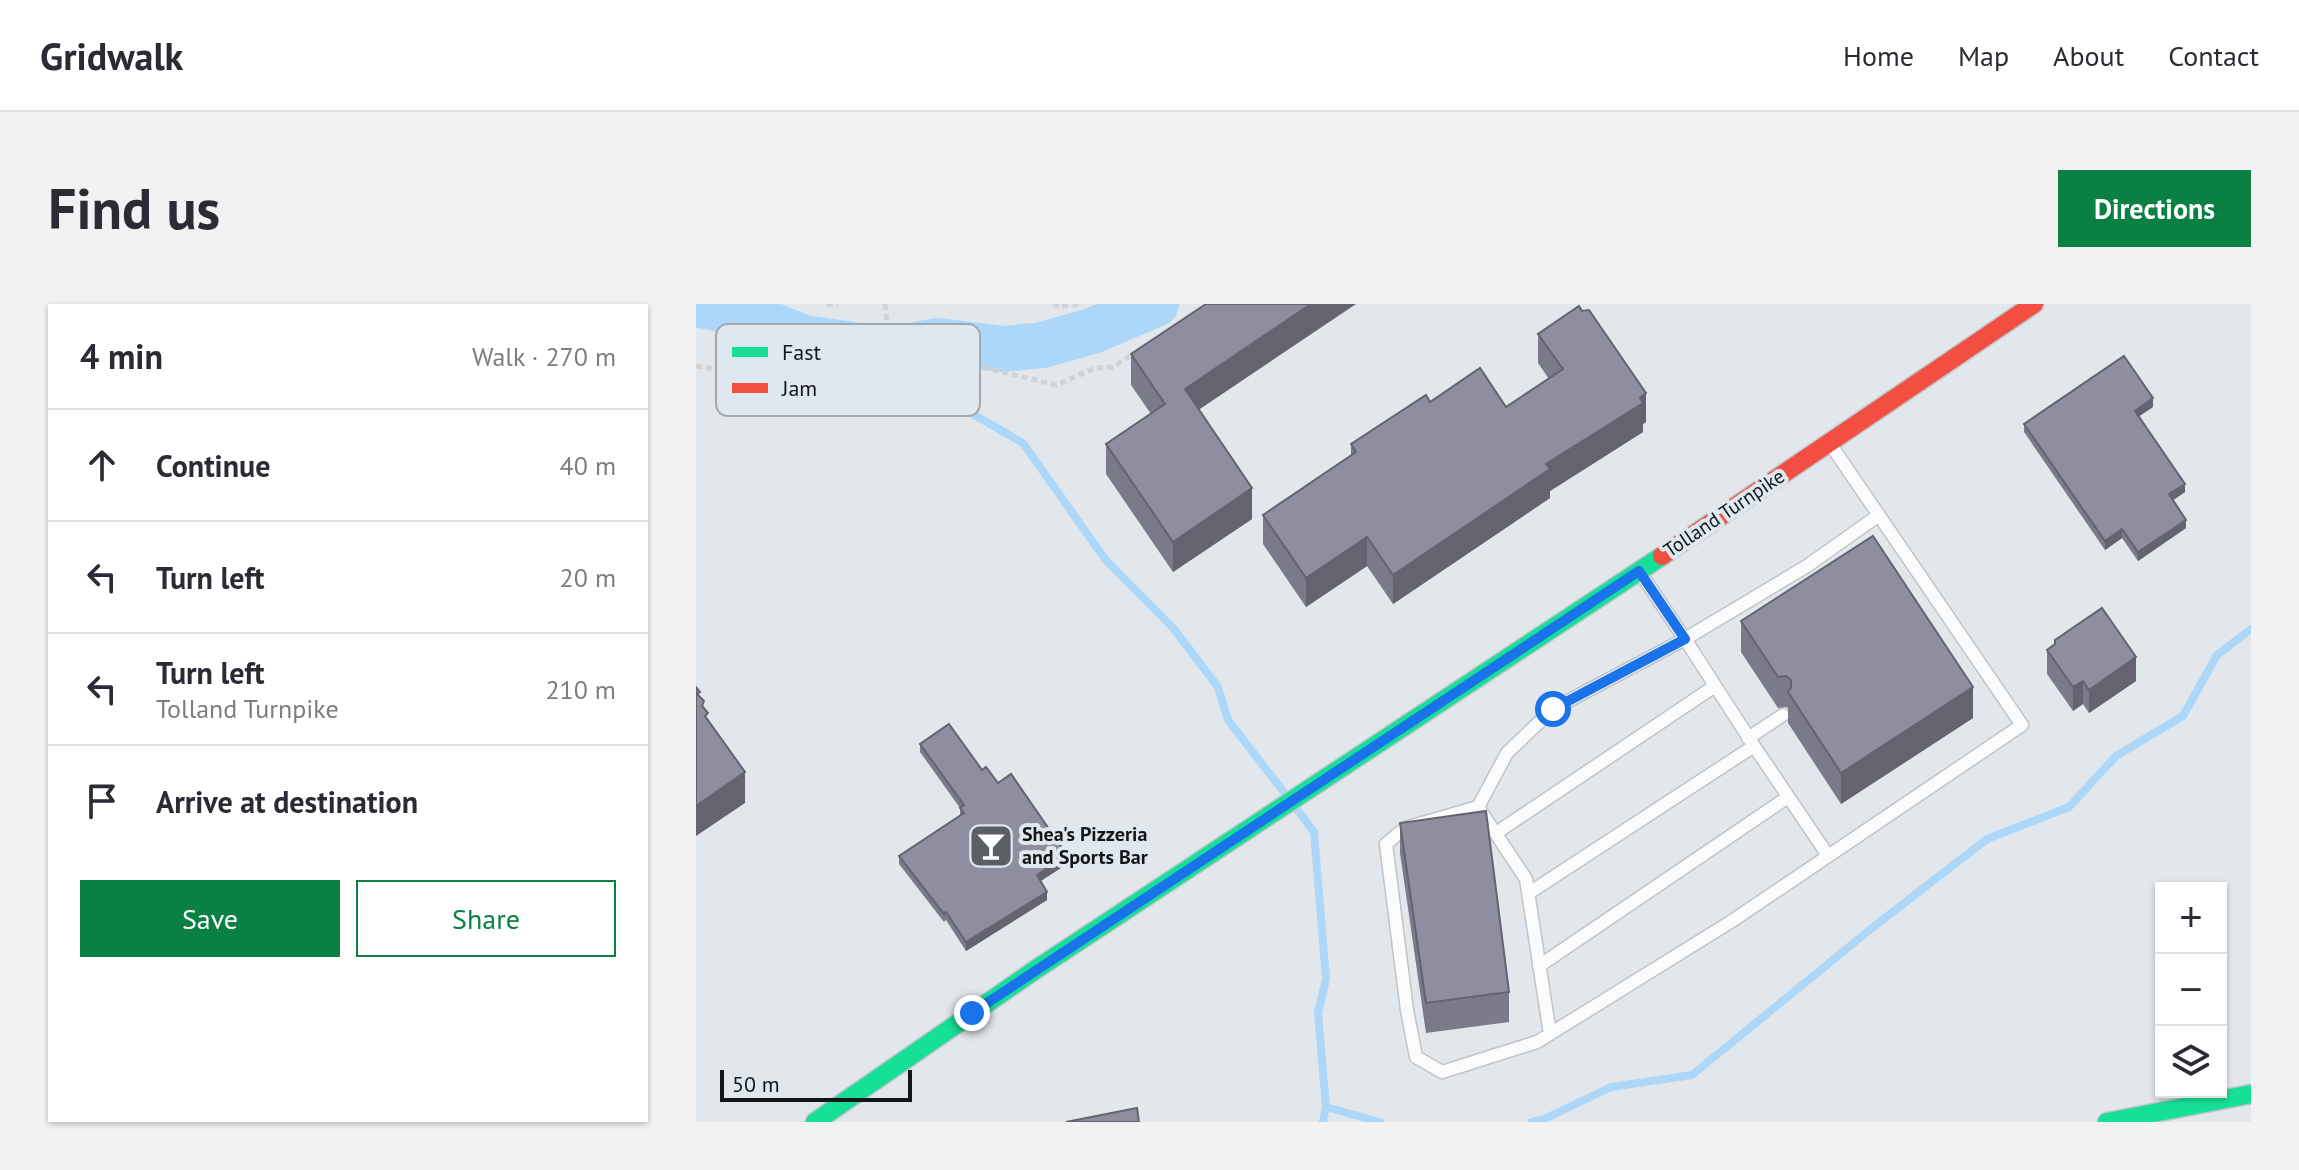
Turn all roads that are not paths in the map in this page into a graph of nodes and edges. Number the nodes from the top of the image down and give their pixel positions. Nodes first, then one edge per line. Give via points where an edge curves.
1 (2034, 304) edge
2 (1829, 442) junction
3 (1879, 515) junction
4 (1639, 571) junction
5 (1685, 639) junction
6 (1715, 686) junction
7 (1783, 715) dead end
8 (1751, 742) junction
9 (1788, 797) junction
10 (1478, 807) junction
11 (1496, 833) junction
12 (1827, 854) junction
13 (1529, 893) junction
14 (1539, 966) junction
15 (1550, 1034) junction
16 (2251, 1094) edge
17 (815, 1122) edge
18 (2107, 1122) edge

1 - 2 main road, Tolland Turnpike
2 - 3 lane
2 - 4 main road, Tolland Turnpike
3 - 5 lane via 1807,566
3 - 12 lane via 2022,725
4 - 5 lane
4 - 17 main road, Tolland Turnpike via 1035,970
5 - 6 lane
5 - 10 lane via 1553,709 1507,753
6 - 8 lane
6 - 11 lane
7 - 8 lane
8 - 9 lane
8 - 13 lane
9 - 12 lane
9 - 14 lane
10 - 11 lane
10 - 15 lane via 1405,828 1386,844 1416,1057 1442,1072
11 - 13 lane via 1526,879
12 - 15 lane via 1732,921
13 - 14 lane
14 - 15 lane
16 - 18 main road

